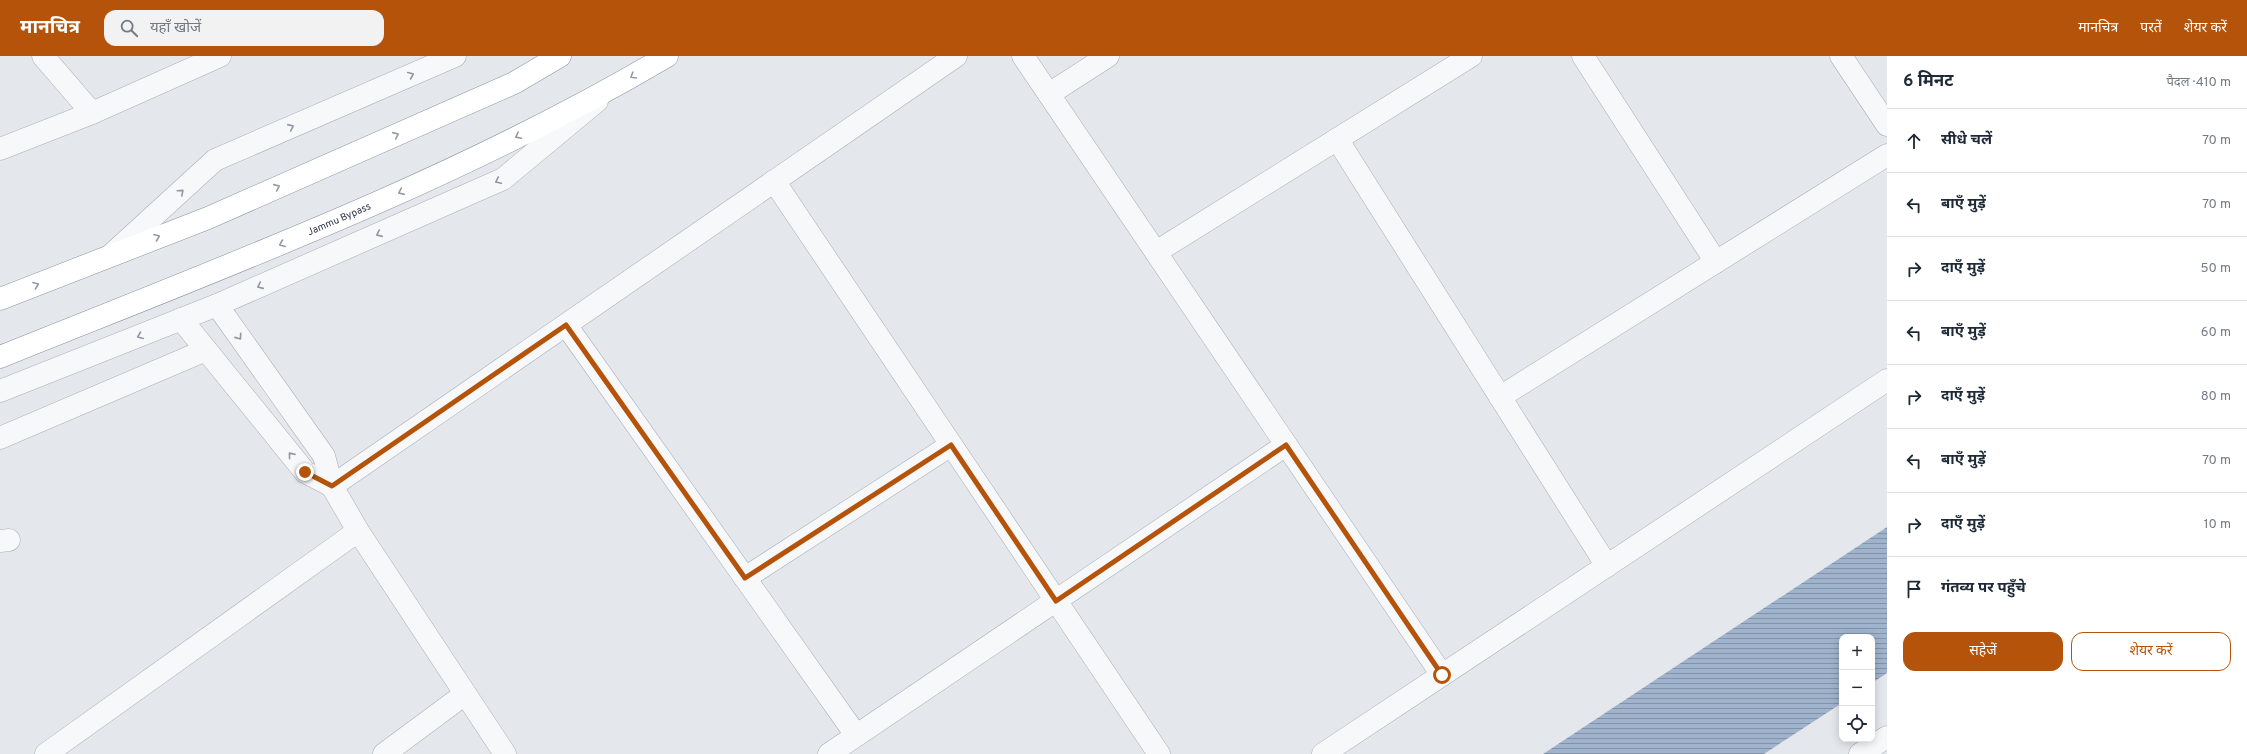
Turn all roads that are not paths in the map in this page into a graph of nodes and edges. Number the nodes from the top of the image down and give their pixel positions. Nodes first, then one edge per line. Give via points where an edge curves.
1 (43, 56) edge
2 (220, 56) edge
3 (455, 56) edge
4 (560, 56) edge
5 (667, 56) edge
6 (956, 56) edge
7 (1023, 56) edge
8 (1108, 56) edge
9 (1471, 56) edge
10 (1583, 56) edge
11 (1841, 56) edge
12 (615, 87) junction
13 (1049, 94) junction
14 (92, 113) junction
15 (1887, 125) edge
16 (1337, 139) junction
17 (0, 149) edge
18 (1887, 155) edge
19 (774, 181) junction
20 (1156, 252) junction
21 (111, 256) junction
22 (1716, 262) junction
23 (0, 300) edge
24 (217, 305) junction
25 (181, 319) junction
26 (566, 325) junction
27 (206, 350) junction
28 (0, 357) edge
29 (1887, 380) edge
30 (0, 391) edge
31 (1500, 397) junction
32 (0, 438) edge
33 (951, 445) junction
34 (1286, 445) junction
35 (332, 486) junction
36 (358, 532) junction
37 (1607, 566) junction
38 (745, 578) junction
39 (1056, 601) junction
40 (1442, 675) junction
41 (465, 694) junction
42 (856, 736) junction
43 (1887, 737) edge
44 (46, 754) edge
45 (384, 754) edge
46 (505, 754) edge
47 (829, 754) edge
48 (1159, 754) edge
49 (1323, 754) edge
50 (1860, 754) edge

1 - 14 street
2 - 14 street
21 -> 3 street via 215,160
21 -> 4 highway via 208,218 514,83
5 -> 12 highway, Jammu Bypass
6 - 19 street
7 - 13 street
8 - 13 street
9 - 16 street
10 - 22 street
11 - 15 street
12 -> 24 street via 503,179
12 -> 28 highway, Jammu Bypass via 461,165 306,234
13 - 20 street
14 - 17 street
16 - 20 street
16 - 31 street
18 - 22 street
19 - 26 street
19 - 33 street
20 - 34 street
23 -> 21 highway
22 - 31 street
24 - 25 street
24 -> 35 street via 324,456
25 - 27 street
25 -> 30 street
26 - 35 street
26 - 38 street
27 - 32 street
35 -> 27 street via 305,472
29 - 37 street
31 - 37 street
33 - 38 street
33 - 39 street
34 - 39 street
34 - 40 street
35 - 36 street
36 - 41 street
36 - 44 street
37 - 40 street
38 - 42 street
39 - 42 street
39 - 48 street
40 - 49 street
41 - 45 street
41 - 46 street
42 - 47 street
43 - 50 street

